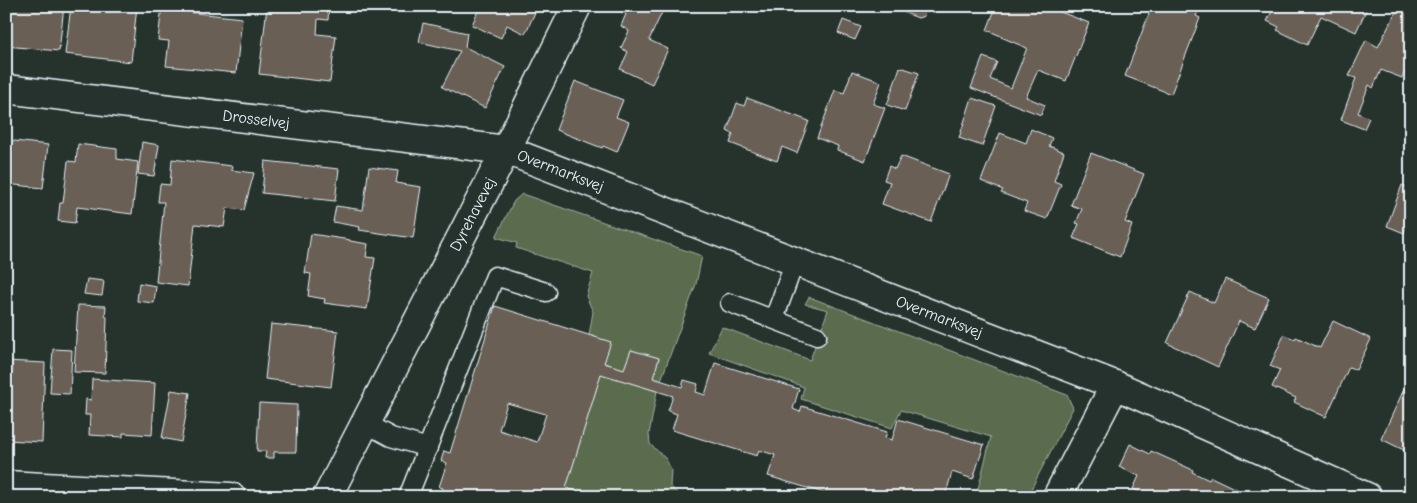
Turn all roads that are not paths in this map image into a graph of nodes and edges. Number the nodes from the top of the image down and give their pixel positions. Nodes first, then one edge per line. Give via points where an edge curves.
1 (577, 6) edge
2 (6, 89) edge
3 (506, 150) junction
4 (795, 261) junction
5 (546, 292) dead end
6 (730, 303) dead end
7 (774, 319) junction
8 (817, 336) dead end
9 (1115, 385) junction
10 (365, 423) junction
11 (428, 448) junction
12 (6, 485) edge
13 (231, 497) edge
14 (327, 497) edge
15 (408, 497) edge
16 (1057, 497) edge
17 (1367, 497) edge

1 - 3 street, Dyrehavevej
2 - 3 street, Drosselvej
3 - 4 street, Overmarksvej
3 - 10 street, Dyrehavevej
4 - 7 lane
4 - 9 street, Overmarksvej
5 - 11 lane via 494,276
6 - 7 lane
7 - 8 lane
9 - 16 street
9 - 17 street, Overmarksvej
10 - 11 lane
10 - 14 street, Dyrehavevej
11 - 15 lane
12 - 13 street

